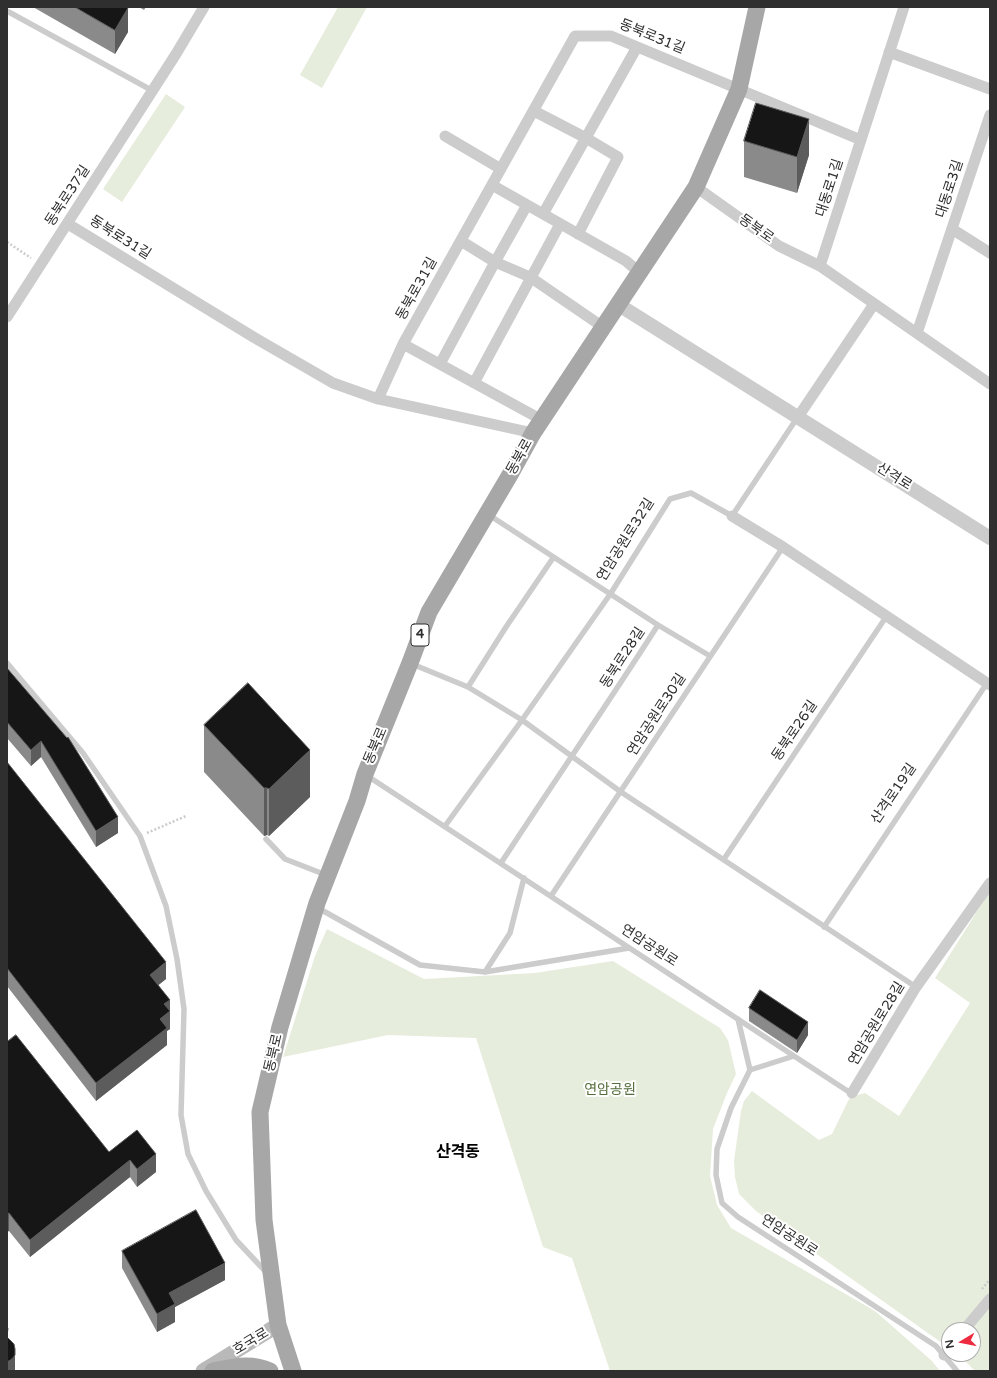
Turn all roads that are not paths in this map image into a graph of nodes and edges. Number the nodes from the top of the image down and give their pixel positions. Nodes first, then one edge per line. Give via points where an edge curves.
1 (204, 7) edge
2 (757, 7) edge
3 (904, 7) edge
4 (7, 11) edge
5 (637, 46) junction
6 (889, 52) junction
7 (990, 89) edge
8 (739, 90) junction
9 (153, 91) junction
10 (534, 111) junction
11 (990, 115) edge
12 (445, 136) dead end
13 (586, 138) junction
14 (861, 140) junction
15 (501, 169) junction
16 (492, 185) junction
17 (696, 187) junction
18 (527, 205) junction
19 (543, 214) junction
20 (68, 224) junction
21 (560, 224) junction
22 (952, 228) junction
23 (578, 234) junction
24 (461, 241) junction
25 (990, 253) edge
26 (495, 262) junction
27 (820, 266) junction
28 (640, 273) junction
29 (530, 277) junction
30 (874, 304) junction
31 (618, 305) junction
32 (7, 317) edge
33 (603, 327) junction
34 (917, 333) junction
35 (403, 344) junction
36 (440, 364) junction
37 (474, 383) junction
38 (990, 384) edge
39 (378, 399) junction
40 (798, 417) junction
41 (538, 427) junction
42 (487, 514) junction
43 (732, 516) junction
44 (990, 538) edge
45 (783, 547) junction
46 (553, 558) junction
47 (611, 593) junction
48 (886, 617) junction
49 (658, 625) junction
50 (710, 656) junction
51 (7, 663) edge
52 (410, 663) junction
53 (989, 682) edge
54 (468, 687) junction
55 (522, 720) junction
56 (571, 756) junction
57 (365, 774) junction
58 (621, 792) junction
59 (445, 826) junction
60 (266, 839) dead end
61 (724, 859) junction
62 (500, 863) junction
63 (328, 876) junction
64 (524, 878) junction
65 (990, 882) edge
66 (551, 896) junction
67 (316, 907) junction
68 (824, 927) junction
69 (629, 948) junction
70 (485, 972) junction
71 (916, 987) junction
72 (738, 1019) junction
73 (761, 1034) joint
74 (794, 1056) junction
75 (750, 1070) junction
76 (852, 1093) joint
77 (272, 1278) junction
78 (990, 1299) edge
79 (971, 1322) edge
80 (278, 1325) junction
81 (941, 1349) edge
82 (951, 1362) edge
83 (203, 1371) edge
84 (214, 1371) edge
85 (270, 1371) edge
86 (293, 1371) edge
87 (956, 1371) edge

1 - 9 street, 동북로37길
2 - 8 main road, 동북로 / 4
3 - 6 street, 대동로1길
4 - 9 lane
5 - 8 street, 동북로31길
5 - 10 street, 동북로31길 via 611,36 575,36
5 - 13 street
6 - 7 street
6 - 14 street, 대동로1길
8 - 14 street
8 - 17 main road, 동북로 / 4
9 - 20 street, 동북로37길
10 - 13 street
10 - 15 street, 동북로31길
11 - 22 street, 대동로3길
12 - 15 street
13 - 19 street
13 - 23 street via 618,157
14 - 27 street, 대동로1길
15 - 16 street, 동북로31길
16 - 18 street
16 - 24 street, 동북로31길
17 - 27 street, 동북로 via 779,246
17 - 28 main road, 동북로 / 4
18 - 19 street
18 - 26 street
19 - 21 street
20 - 32 street, 동북로37길
20 - 39 street, 동북로31길 via 254,338 333,383
21 - 23 street
21 - 29 street
22 - 25 street, 대동로3길
22 - 34 street
23 - 28 street via 626,261
24 - 26 street
24 - 35 street, 동북로31길
26 - 29 street
26 - 36 street
27 - 30 street
28 - 31 main road, 동북로 / 4
29 - 33 street
29 - 37 street
30 - 34 street
30 - 40 street
31 - 33 main road, 동북로 / 4
31 - 40 street, 산격로
33 - 41 main road, 동북로 / 4
34 - 38 street
35 - 36 street
35 - 39 street, 동북로31길
36 - 37 street
37 - 41 street
39 - 41 street
40 - 43 lane
40 - 44 street, 산격로
41 - 42 main road, 동북로 / 4
42 - 46 lane, 동북로28길
42 - 52 main road, 동북로 / 4 via 429,612
43 - 45 street, 연암공원로32길
43 - 47 lane, 연암공원로32길 via 691,493 670,499
45 - 48 street, 연암공원로32길
45 - 50 lane, 연암공원로30길
46 - 47 lane, 동북로28길
46 - 54 lane
47 - 49 lane, 동북로28길
47 - 55 lane, 연암공원로32길
48 - 53 street, 연암공원로32길
48 - 61 lane, 동북로26길
49 - 50 lane, 동북로28길
49 - 56 lane, 동북로28길
50 - 58 lane, 연암공원로30길
51 - 77 lane via 83,753 140,836 166,906 177,959 184,1009 182,1115 188,1154 206,1191 236,1240
52 - 54 lane
52 - 57 main road, 동북로 / 4
53 - 68 lane, 산격로19길
54 - 55 lane
55 - 56 lane
55 - 59 lane, 연암공원로32길
56 - 58 lane
56 - 62 lane
57 - 59 lane, 연암공원로
57 - 63 main road, 동북로 / 4
58 - 61 lane
58 - 66 lane, 연암공원로30길
59 - 62 lane, 연암공원로
60 - 63 lane via 285,858
61 - 68 lane
62 - 64 lane, 연암공원로
63 - 67 main road, 동북로 / 4
64 - 66 lane, 연암공원로
64 - 70 lane via 510,933
65 - 71 street, 연암공원로28길
66 - 69 lane, 연암공원로
67 - 70 lane via 420,964
67 - 77 main road, 동북로 / 4 via 280,1026 260,1112 264,1220
68 - 71 lane
69 - 70 lane
69 - 72 lane, 연암공원로
71 - 76 street, 연암공원로28길
72 - 73 lane, 연암공원로
72 - 75 lane
73 - 74 lane, 연암공원로28길
74 - 75 lane
74 - 76 lane, 연암공원로28길
75 - 81 lane, 연암공원로 via 731,1108 717,1149 716,1175 722,1203 738,1217
77 - 80 main road, 동북로 / 4
78 - 79 street
80 - 83 main road, 호국로
80 - 86 main road, 동북로 / 4
82 - 87 lane, 연암공원로
84 - 85 main road via 246,1365

